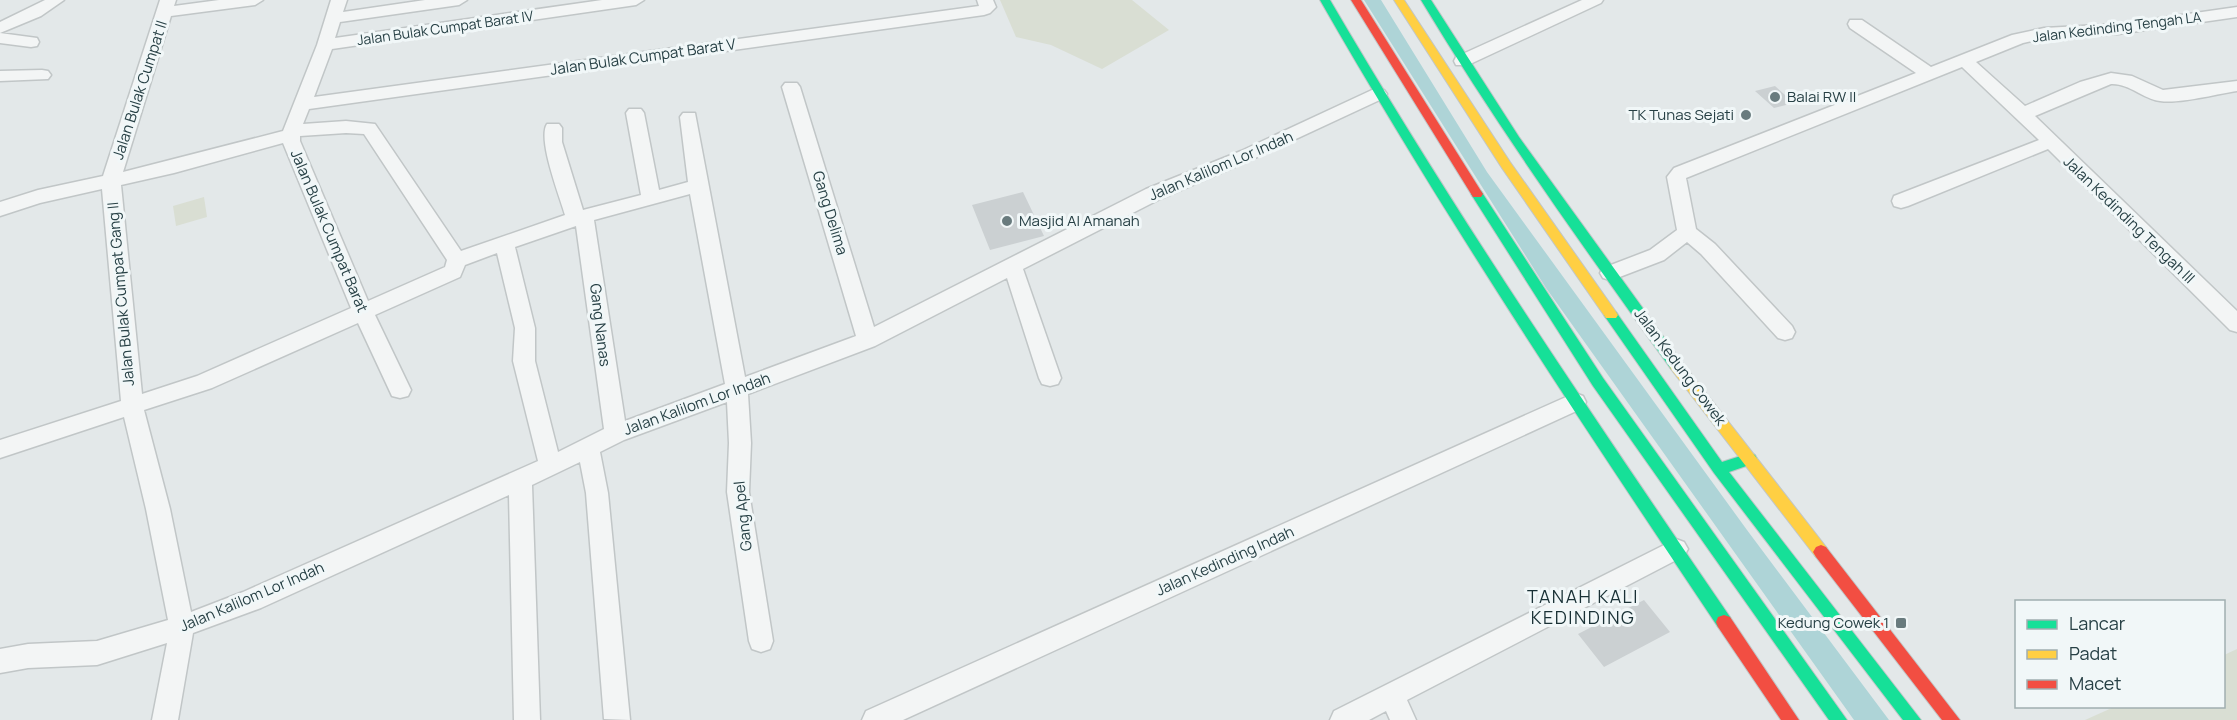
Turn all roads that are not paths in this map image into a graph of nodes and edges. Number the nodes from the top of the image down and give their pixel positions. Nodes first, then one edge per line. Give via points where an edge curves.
1 (56, 0) edge
2 (255, 0) edge
3 (339, 0) edge
4 (459, 0) edge
5 (636, 0) edge
6 (1325, 0) edge
7 (1356, 0) edge
8 (1399, 0) edge
9 (1426, 0) edge
10 (1595, 0) edge
11 (984, 5) edge
12 (166, 6) edge
13 (2237, 12) edge
14 (334, 18) junction
15 (1856, 24) dead end
16 (0, 28) edge
17 (0, 38) edge
18 (31, 42) dead end
19 (325, 45) junction
20 (1461, 61) junction
21 (1965, 62) junction
22 (1929, 74) junction
23 (42, 75) dead end
24 (0, 76) edge
25 (791, 87) dead end
26 (2233, 90) edge
27 (1378, 94) junction
28 (303, 104) junction
29 (635, 113) dead end
30 (2023, 114) junction
31 (689, 117) dead end
32 (553, 128) dead end
33 (292, 133) junction
34 (2050, 142) junction
35 (111, 181) junction
36 (698, 186) junction
37 (651, 199) junction
38 (1901, 201) dead end
39 (0, 209) edge
40 (580, 218) junction
41 (1687, 232) junction
42 (504, 244) junction
43 (457, 260) junction
44 (1012, 266) junction
45 (1610, 273) junction
46 (363, 312) junction
47 (2237, 324) edge
48 (1785, 332) dead end
49 (868, 340) junction
50 (1050, 378) dead end
51 (400, 390) dead end
52 (737, 390) junction
53 (1575, 402) junction
54 (132, 406) junction
55 (616, 434) junction
56 (588, 447) junction
57 (0, 449) edge
58 (1750, 459) junction
59 (550, 465) junction
60 (1719, 469) junction
61 (520, 480) junction
62 (1676, 549) junction
63 (182, 627) junction
64 (761, 641) dead end
65 (0, 661) edge
66 (1391, 695) junction
67 (617, 719) edge
68 (165, 720) edge
69 (527, 720) edge
70 (875, 720) edge
71 (1343, 720) edge
72 (1403, 720) edge
73 (1791, 720) edge
74 (1838, 720) edge
75 (1914, 720) edge
76 (1952, 720) edge

1 - 16 street
2 - 12 street
3 - 14 street, Jalan Bulak Cumpat Barat
4 - 14 street
5 - 19 street, Jalan Bulak Cumpat Barat IV
6 - 27 main road
7 - 74 main road via 1598,382
8 - 60 main road, Jalan Kedung Cowek via 1506,165
9 - 20 main road, Jalan Kedung Cowek
10 - 20 street
11 - 28 street, Jalan Bulak Cumpat Barat V
12 - 35 street, Jalan Bulak Cumpat II
13 - 21 street, Jalan Kedinding Tengah LA via 2118,29 2044,33 2018,39
14 - 19 street, Jalan Bulak Cumpat Barat
15 - 22 street
17 - 18 street
19 - 28 street, Jalan Bulak Cumpat Barat
20 - 45 main road, Jalan Kedung Cowek
21 - 22 street, Jalan Kedinding Tengah LA
21 - 30 street, Jalan Kedinding Tengah III
22 - 41 street, Jalan Kedinding Tengah LA via 1676,175
23 - 24 street
25 - 49 street, Gang Delima
26 - 30 street via 2152,95 2126,80 2108,78
27 - 44 street, Jalan Kalilom Lor Indah via 1153,194
27 - 53 main road
28 - 33 street, Jalan Bulak Cumpat Barat
29 - 37 street
30 - 34 street, Jalan Kedinding Tengah III
31 - 36 street, Gang Apel
32 - 40 street, Gang Nanas via 553,142
33 - 35 street
33 - 43 street via 369,128
33 - 46 street, Jalan Bulak Cumpat Barat via 295,153
34 - 38 street
34 - 47 street, Jalan Kedinding Tengah III
35 - 39 street
35 - 54 street, Jalan Bulak Cumpat Gang II
36 - 37 street
36 - 52 street, Gang Apel
37 - 40 street
40 - 42 street
40 - 55 street, Gang Nanas via 593,265
41 - 45 street via 1657,255
41 - 48 street via 1708,249
42 - 43 street
42 - 59 street via 525,328 524,361
43 - 46 street via 453,272 446,277
44 - 49 street, Jalan Kalilom Lor Indah
44 - 50 street
45 - 58 main road, Jalan Kedung Cowek
46 - 51 street, Jalan Bulak Cumpat Barat
46 - 54 street via 204,382
49 - 52 street, Jalan Kalilom Lor Indah
52 - 55 street, Jalan Kalilom Lor Indah
52 - 64 street, Gang Apel via 738,492
53 - 62 main road
53 - 70 street, Jalan Kedinding Indah
54 - 57 street
54 - 63 street, Jalan Bulak Cumpat Gang II
55 - 56 street, Jalan Kalilom Lor Indah
56 - 59 street, Jalan Kalilom Lor Indah
56 - 67 street via 597,493
58 - 60 main road
58 - 76 main road, Jalan Kedung Cowek
59 - 61 street, Jalan Kalilom Lor Indah
60 - 75 main road, Jalan Kedung Cowek
61 - 63 street, Jalan Kalilom Lor Indah via 252,600
61 - 69 street
62 - 66 street
62 - 73 main road
63 - 65 street, Jalan Kalilom Lor Indah via 97,653
63 - 68 street
66 - 71 street
66 - 72 street

